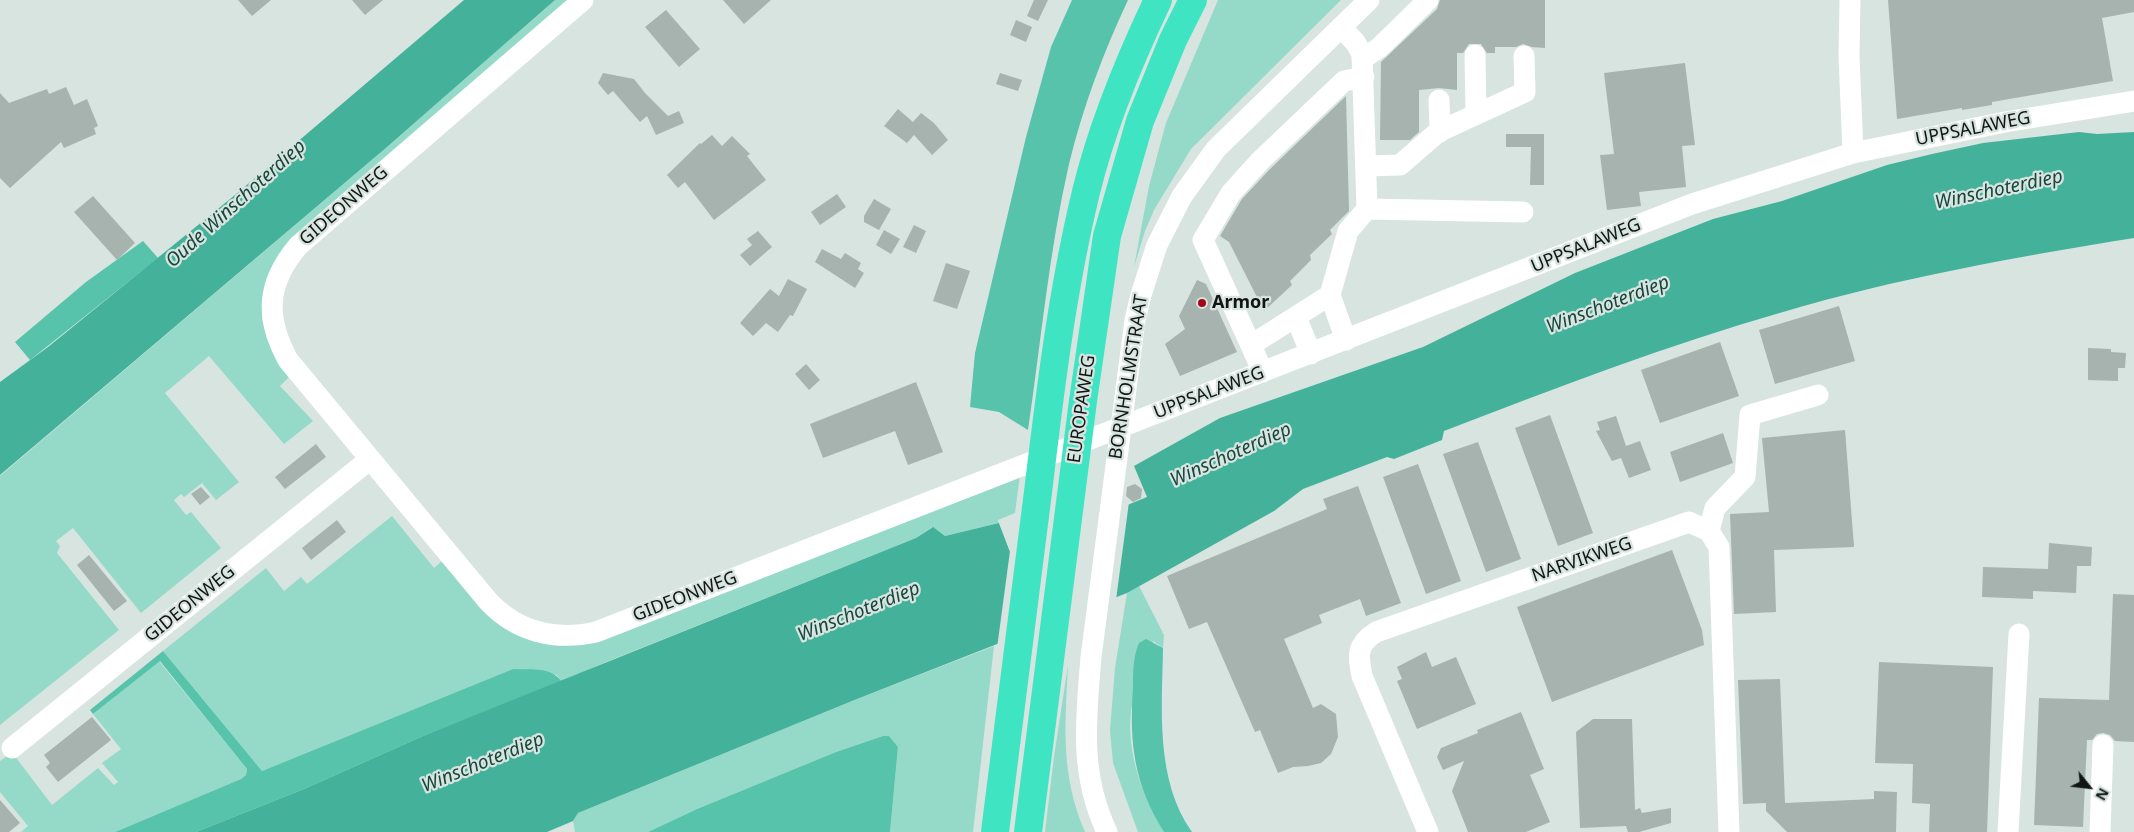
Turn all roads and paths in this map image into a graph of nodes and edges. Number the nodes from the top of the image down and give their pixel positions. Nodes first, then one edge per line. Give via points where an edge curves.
1 (583, 0) edge
2 (1158, 0) edge
3 (1193, 0) edge
4 (1368, 0) edge
5 (1428, 0) edge
6 (1850, 0) edge
7 (1341, 27) junction
8 (1475, 55) dead end
9 (1524, 56) dead end
10 (1363, 68) junction
11 (1439, 100) dead end
12 (2134, 101) edge
13 (1476, 114) junction
14 (1440, 132) junction
15 (1853, 152) junction
16 (1367, 166) junction
17 (1367, 210) junction
18 (1523, 212) dead end
19 (1330, 296) junction
20 (1296, 317) junction
21 (1346, 340) junction
22 (1251, 345) junction
23 (1311, 354) junction
24 (1263, 372) junction
25 (1818, 395) dead end
26 (1057, 452) joint
27 (369, 460) junction
28 (1709, 531) junction
29 (2019, 634) dead end
30 (2103, 745) dead end
31 (12, 748) dead end
32 (995, 832) edge
33 (1028, 832) edge
34 (1108, 832) edge
35 (1428, 832) edge
36 (1729, 832) edge
37 (2008, 832) edge
38 (2100, 832) edge

1 - 27 street, GIDEONWEG via 298,246 280,270 271,313 277,340 288,360
2 - 32 highway, EUROPAWEG via 1124,77 1086,191 1058,336
3 - 33 highway, EUROPAWEG via 1173,40 1128,159 1107,236 1082,401
4 - 7 street, BORNHOLMSTRAAT
5 - 10 street
6 - 15 street
7 - 10 street via 1360,49
7 - 34 street, BORNHOLMSTRAAT via 1216,149 1182,196 1146,278 1135,320 1126,383 1091,657 1085,729 1092,792
8 - 13 street
9 - 13 street via 1525,92
10 - 16 street
10 - 22 street via 1344,81 1260,161 1231,193 1203,240
11 - 14 street
12 - 15 street, UPPSALAWEG
13 - 14 street
14 - 16 street via 1400,165
15 - 21 street, UPPSALAWEG via 1692,204
16 - 17 street
17 - 18 street
17 - 19 street via 1348,231
19 - 20 street
19 - 21 street
20 - 22 street
20 - 23 street
21 - 23 street, UPPSALAWEG
22 - 24 street
23 - 24 street, UPPSALAWEG
24 - 26 street, UPPSALAWEG
25 - 28 street via 1750,414 1745,477 1715,508
26 - 27 street, GIDEONWEG via 596,632 568,636 533,631 501,614
27 - 31 street, GIDEONWEG
28 - 35 street, NARVIKWEG via 1689,522 1376,632 1367,638 1358,655 1362,676
28 - 36 street via 1720,547
29 - 37 street
30 - 38 street

